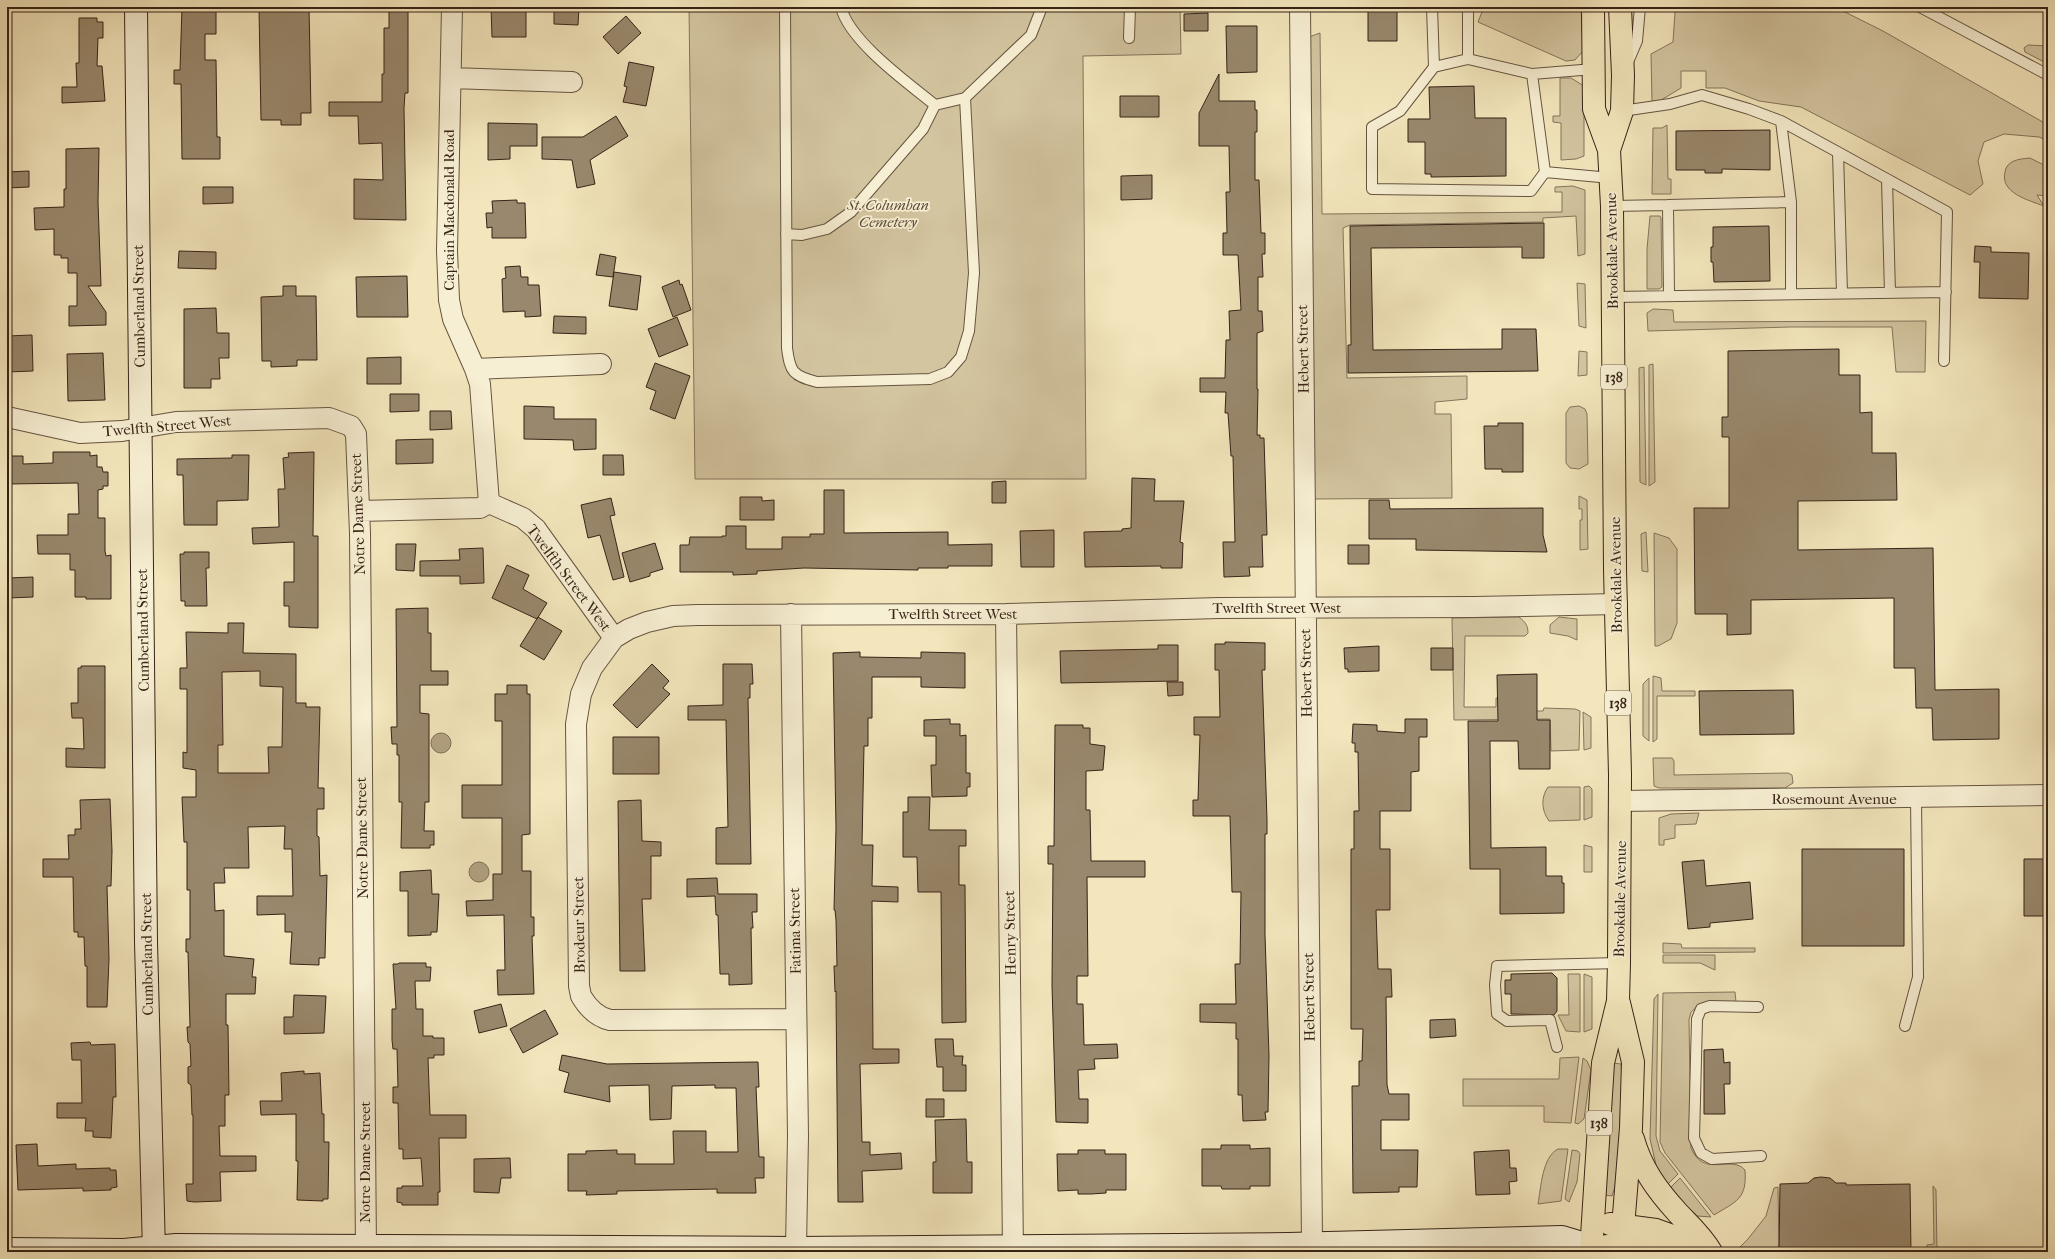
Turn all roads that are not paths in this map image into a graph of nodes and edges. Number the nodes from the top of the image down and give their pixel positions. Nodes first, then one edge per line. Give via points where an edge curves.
1 (136, 7) edge
2 (452, 7) edge
3 (785, 7) edge
4 (841, 7) edge
5 (1042, 7) edge
6 (1130, 7) edge
7 (1300, 7) edge
8 (1432, 7) edge
9 (1468, 7) edge
10 (1593, 7) edge
11 (1620, 7) edge
12 (1640, 7) edge
13 (1920, 7) edge
14 (1129, 38) dead end
15 (1468, 59) junction
16 (1434, 67) junction
17 (1594, 69) junction
18 (1532, 74) junction
19 (1623, 75) junction
20 (2048, 75) edge
21 (451, 78) junction
22 (572, 82) dead end
23 (965, 98) junction
24 (936, 105) junction
25 (1622, 111) junction
26 (1780, 121) junction
27 (1609, 150) junction
28 (1838, 152) junction
29 (1545, 172) junction
30 (1611, 178) junction
31 (1887, 179) junction
32 (1791, 202) junction
33 (1668, 205) junction
34 (1612, 206) junction
35 (786, 234) junction
36 (1946, 292) junction
37 (1842, 293) junction
38 (1890, 293) junction
39 (1791, 294) junction
40 (1669, 295) junction
41 (1613, 297) junction
42 (1944, 361) dead end
43 (601, 364) dead end
44 (475, 369) junction
45 (7, 417) edge
46 (351, 426) joint
47 (140, 428) junction
48 (489, 503) junction
49 (360, 511) junction
50 (1616, 604) junction
51 (1305, 608) junction
52 (792, 614) junction
53 (1006, 614) junction
54 (614, 638) junction
55 (2048, 795) edge
56 (1916, 798) junction
57 (1620, 801) junction
58 (1619, 963) junction
59 (1618, 1001) junction
60 (1758, 1007) dead end
61 (796, 1019) junction
62 (1905, 1026) dead end
63 (1557, 1047) dead end
64 (1630, 1128) junction
65 (1761, 1156) dead end
66 (1593, 1223) junction
67 (1623, 1225) junction
68 (1562, 1236) junction
69 (1474, 1239) junction
70 (1312, 1243) junction
71 (796, 1248) junction
72 (7, 1249) edge
73 (1013, 1249) edge
74 (1592, 1249) edge
75 (154, 1250) edge
76 (366, 1250) edge
77 (618, 1250) edge
78 (1621, 1250) edge
79 (1710, 1250) edge
80 (1537, 1252) edge
81 (1662, 1252) edge

1 - 47 street, Cumberland Street
2 - 21 street, Captain Macdonald Road
3 - 35 lane
4 - 24 lane via 850,29 892,70
5 - 23 lane via 1031,35
6 - 14 lane
7 - 51 street, Hebert Street
8 - 16 lane
9 - 15 lane
10 - 17 main road, Brookdale Avenue / 138
11 - 19 main road, Brookdale Avenue / 138
12 - 19 lane via 1637,41
13 - 20 lane
15 - 16 lane
15 - 18 lane
16 - 29 lane via 1400,111 1372,127 1372,189 1531,191
17 - 18 lane
17 - 27 main road, Brookdale Avenue / 138 via 1594,109
18 - 29 lane
19 - 25 main road, Brookdale Avenue / 138
21 - 22 street
21 - 44 street, Captain Macdonald Road via 447,251 449,300 453,319
23 - 24 lane
23 - 35 lane via 974,273 969,331 961,356 948,372 922,380 817,382 800,378 789,366 786,348
24 - 35 lane via 923,129 851,212 827,229 802,235
25 - 26 lane via 1670,104 1702,95
25 - 27 main road, Brookdale Avenue / 138
26 - 28 lane
26 - 32 lane
27 - 30 main road, Brookdale Avenue / 138
28 - 31 lane
28 - 37 lane
29 - 30 lane
30 - 34 main road, Brookdale Avenue / 138
31 - 36 lane via 1947,212
31 - 38 lane
32 - 33 lane
32 - 39 lane
33 - 34 lane
33 - 40 lane
34 - 41 main road, Brookdale Avenue / 138
36 - 38 lane
36 - 42 lane
37 - 38 lane
37 - 39 lane
39 - 40 lane
40 - 41 lane
41 - 50 main road, Brookdale Avenue / 138
43 - 44 street
44 - 48 street, Captain Macdonald Road via 480,384
45 - 47 street, Twelfth Street West via 80,433
46 - 47 street, Twelfth Street West via 329,418 211,420
46 - 49 street, Notre Dame Street via 356,434
47 - 75 street, Cumberland Street via 146,942
48 - 49 street via 480,508
48 - 54 street, Twelfth Street West via 523,518 536,529
49 - 76 street, Notre Dame Street
50 - 51 street, Twelfth Street West
50 - 57 main road, Brookdale Avenue / 138
51 - 53 street, Twelfth Street West
51 - 70 street, Hebert Street
52 - 53 street, Twelfth Street West
52 - 54 street, Twelfth Street West via 673,616 636,626
52 - 61 street, Fatima Street
53 - 73 street, Henry Street
54 - 61 street, Brodeur Street via 592,668 585,683 576,724 581,996 595,1013 610,1020
55 - 56 street, Rosemount Avenue
56 - 57 street, Rosemount Avenue
56 - 62 lane via 1918,977
57 - 58 main road, Brookdale Avenue / 138
58 - 59 main road, Brookdale Avenue / 138
58 - 63 lane via 1497,966 1497,1014 1507,1021 1550,1020
59 - 64 main road, Brookdale Avenue / 138 via 1633,1062
59 - 66 main road, Brookdale Avenue / 138 via 1603,1063
60 - 65 lane via 1710,1006 1700,1009 1697,1019 1694,1138 1701,1153 1712,1159
61 - 71 street, Fatima Street
64 - 67 main road, Brookdale Avenue / 138
64 - 79 main road via 1638,1158 1648,1176
66 - 67 main road
66 - 68 street
66 - 74 main road, Brookdale Avenue / 138
67 - 78 main road, Brookdale Avenue / 138
67 - 79 main road via 1670,1233
68 - 69 street
68 - 74 street
69 - 70 street
69 - 80 street via 1522,1245
70 - 73 street
71 - 73 street
71 - 77 street
72 - 75 street
74 - 78 main road
75 - 76 street via 176,1245
76 - 77 street
78 - 81 main road

